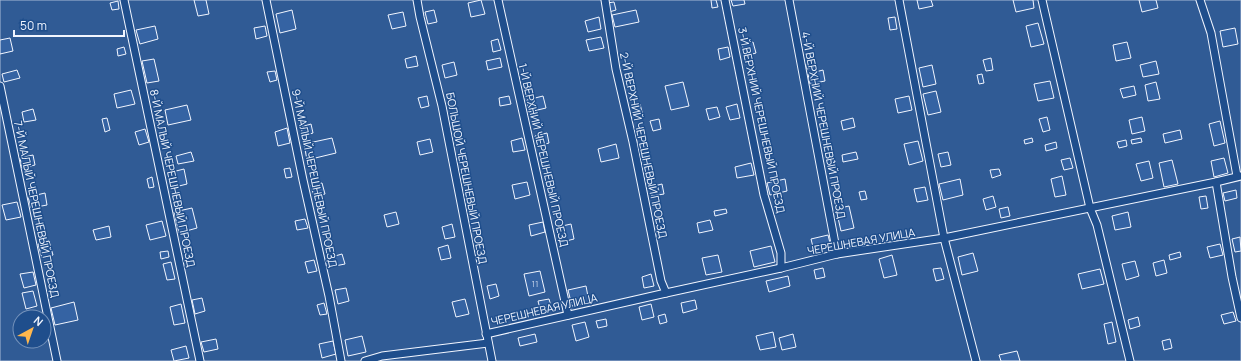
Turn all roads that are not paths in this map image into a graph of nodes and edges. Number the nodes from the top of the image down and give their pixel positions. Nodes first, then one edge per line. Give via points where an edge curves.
1 (124, 0) edge
2 (266, 0) edge
3 (417, 0) edge
4 (498, 0) edge
5 (605, 0) edge
6 (725, 0) edge
7 (789, 0) edge
8 (899, 0) edge
9 (1042, 0) edge
10 (1200, 0) edge
11 (0, 86) edge
12 (1239, 176) edge
13 (1216, 182) junction
14 (1090, 208) junction
15 (944, 238) junction
16 (837, 254) junction
17 (781, 268) junction
18 (666, 293) junction
19 (568, 315) junction
20 (1241, 318) edge
21 (486, 334) junction
22 (488, 343) junction
23 (57, 361) edge
24 (200, 361) edge
25 (341, 361) edge
26 (365, 361) edge
27 (492, 361) edge
28 (976, 361) edge
29 (1130, 361) edge

1 - 24 lane, 8-Й МАЛЫЙ ЧЕРЕШНЕВЫЙ ПРОЕЗД
2 - 25 lane, 9-Й МАЛЫЙ ЧЕРЕШНЕВЫЙ ПРОЕЗД
3 - 21 lane, БОЛЬШОЙ ЧЕРЕШНЕВЫЙ ПРОЕЗД via 442,106
4 - 19 lane, 1-Й ВЕРХНИЙ ЧЕРЕШНЕВЫЙ ПРОЕЗД
5 - 18 lane, 2-Й ВЕРХНИЙ ЧЕРЕШНЕВЫЙ ПРОЕЗД via 616,69 660,281
6 - 17 lane, 3-Й ВЕРХНИЙ ЧЕРЕШНЕВЫЙ ПРОЕЗД via 764,195 781,253
7 - 16 lane, 4-Й ВЕРХНИЙ ЧЕРЕШНЕВЫЙ ПРОЕЗД
8 - 15 lane
9 - 14 lane
10 - 12 lane via 1211,33
11 - 23 lane, 7-Й МАЛЫЙ ЧЕРЕШНЕВЫЙ ПРОЕЗД
12 - 13 lane, ЧЕРЕШНЕВАЯ УЛИЦА
13 - 14 lane, ЧЕРЕШНЕВАЯ УЛИЦА
13 - 20 lane
14 - 15 lane, ЧЕРЕШНЕВАЯ УЛИЦА
14 - 29 lane via 1097,226
15 - 16 lane, ЧЕРЕШНЕВАЯ УЛИЦА
15 - 28 lane
16 - 17 lane, ЧЕРЕШНЕВАЯ УЛИЦА
17 - 18 lane, ЧЕРЕШНЕВАЯ УЛИЦА
18 - 19 lane, ЧЕРЕШНЕВАЯ УЛИЦА
19 - 21 lane, ЧЕРЕШНЕВАЯ УЛИЦА
21 - 22 lane, БОЛЬШОЙ ЧЕРЕШНЕВЫЙ ПРОЕЗД
22 - 26 lane, ЧЕРЕШНЕВАЯ УЛИЦА via 382,356
22 - 27 lane, БОЛЬШОЙ ЧЕРЕШНЕВЫЙ ПРОЕЗД

